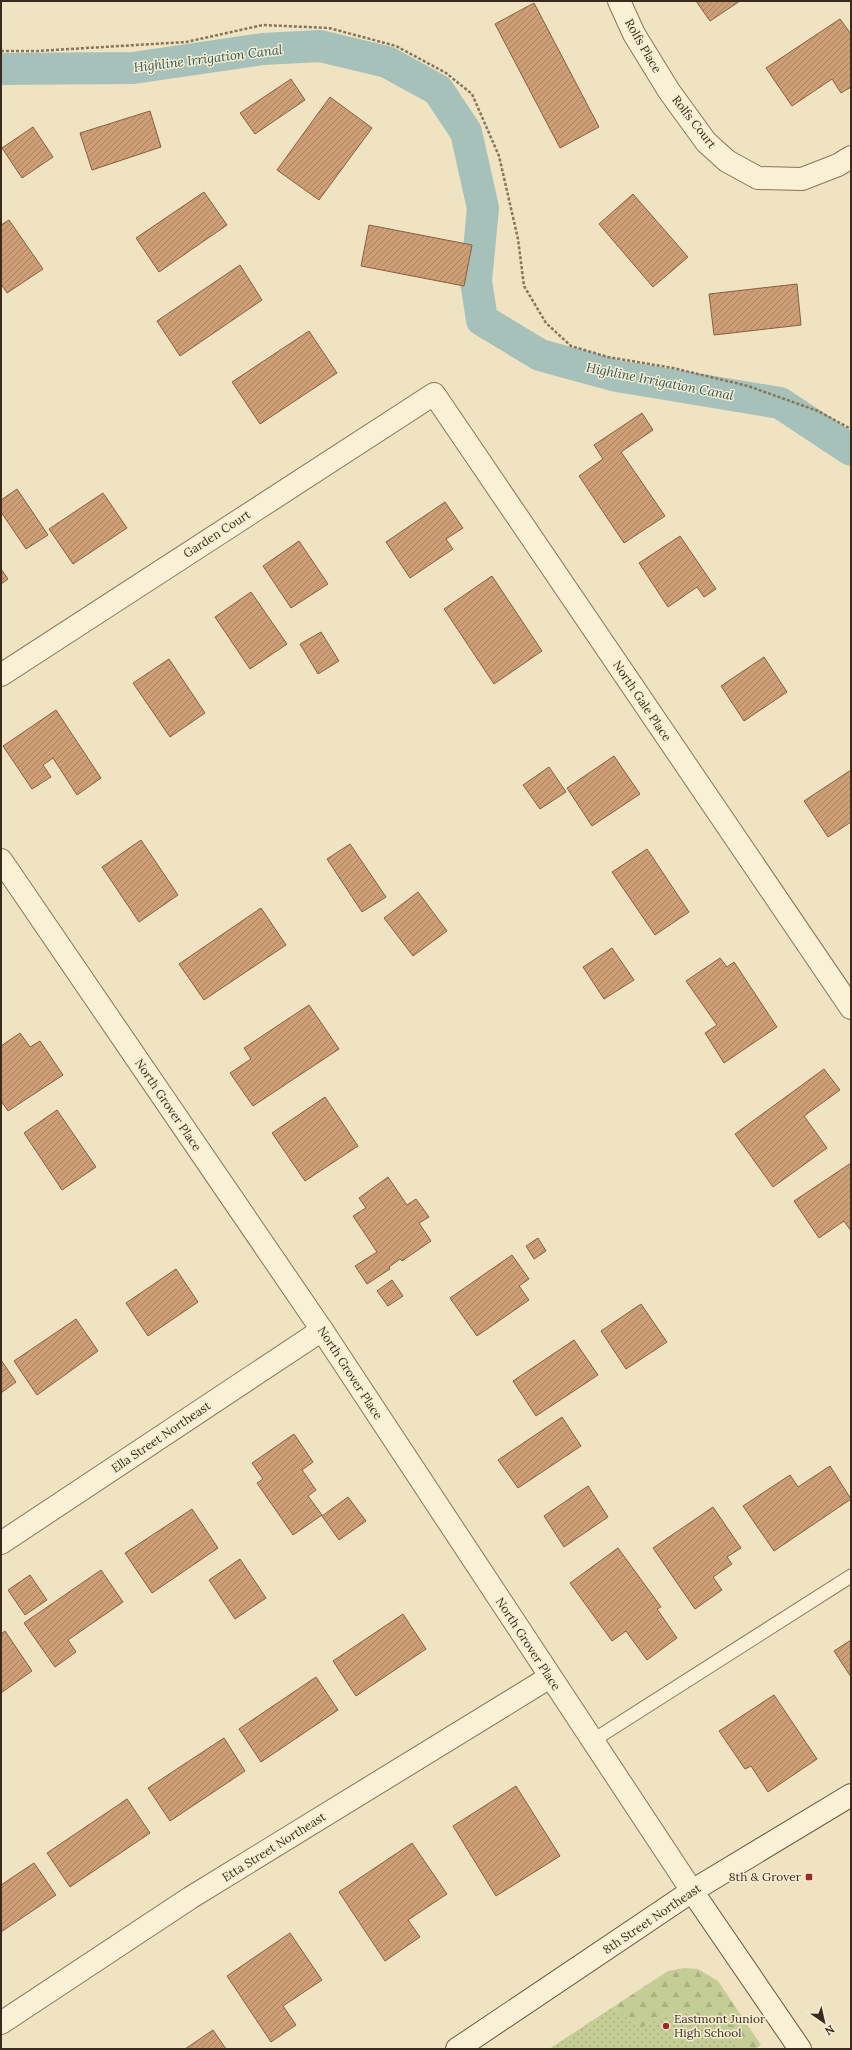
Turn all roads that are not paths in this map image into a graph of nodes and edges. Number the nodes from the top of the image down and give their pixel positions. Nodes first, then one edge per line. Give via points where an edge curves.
1 (619, 1) edge
2 (669, 90) joint
3 (851, 157) edge
4 (434, 394) joint
5 (1, 675) edge
6 (1, 860) edge
7 (851, 1008) edge
8 (322, 1330) junction
9 (1, 1543) edge
10 (851, 1576) edge
11 (550, 1677) junction
12 (592, 1740) junction
13 (851, 1795) edge
14 (692, 1891) junction
15 (1, 2023) edge
16 (457, 2049) edge
17 (800, 2049) edge

1 - 2 street, Rolfs Place via 634,34
2 - 3 street, Rolfs Court via 706,142 727,161 758,178 802,179
4 - 5 street, Garden Court
4 - 7 street, North Gale Place
6 - 8 street, North Grover Place
8 - 9 street, Ella Street Northeast
8 - 11 street, North Grover Place
10 - 12 lane
11 - 12 street, North Grover Place
11 - 15 street, Etta Street Northeast via 190,1898
12 - 14 street, North Grover Place
13 - 14 street, 8th Street Northeast
14 - 16 street, 8th Street Northeast
14 - 17 street, North Grover Place

